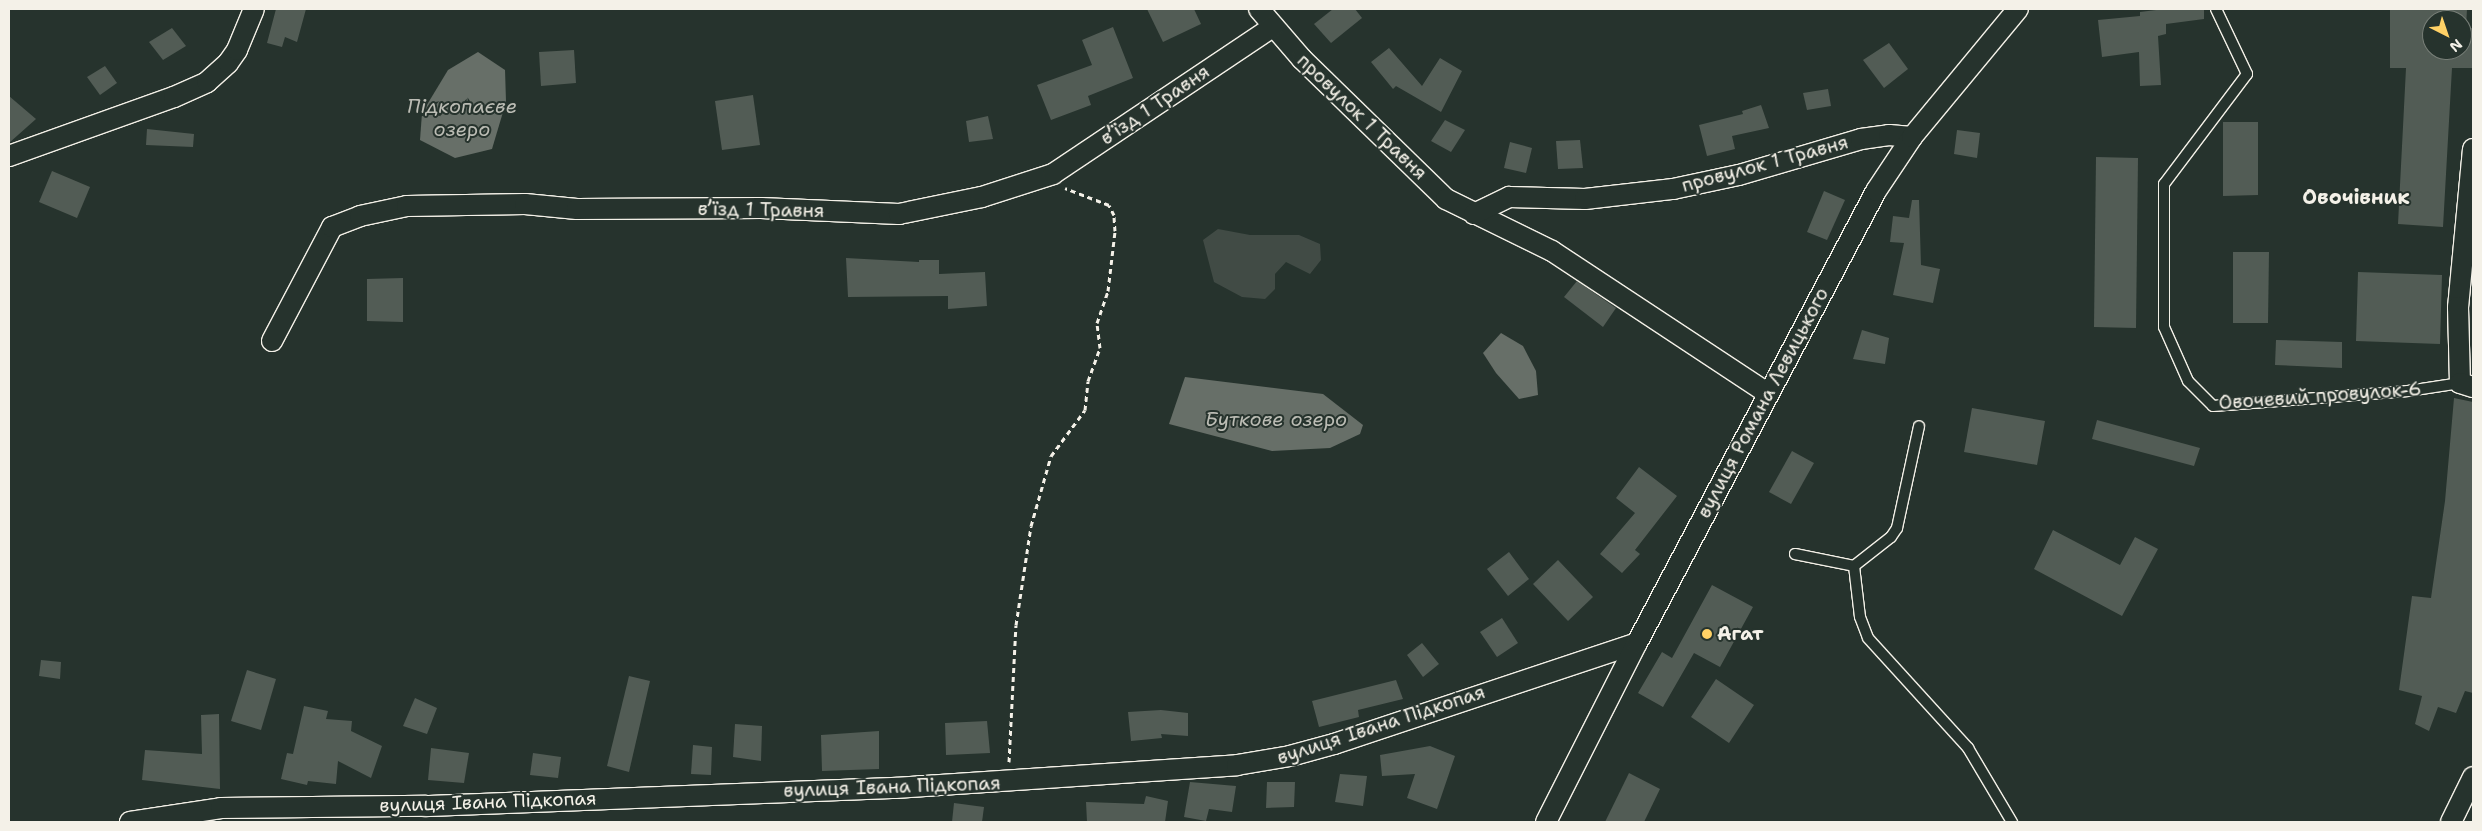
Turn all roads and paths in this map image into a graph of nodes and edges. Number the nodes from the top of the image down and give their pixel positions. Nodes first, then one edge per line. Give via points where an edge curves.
1 (254, 9) edge
2 (1259, 9) edge
3 (2018, 9) edge
4 (2216, 9) edge
5 (1273, 27) junction
6 (1912, 137) junction
7 (2473, 148) edge
8 (9, 156) edge
9 (1053, 174) junction
10 (1474, 214) junction
11 (272, 341) dead end
12 (2466, 385) edge
13 (1767, 393) junction
14 (1919, 426) dead end
15 (1795, 554) dead end
16 (1854, 566) junction
17 (1637, 642) junction
18 (2473, 777) edge
19 (1008, 782) junction
20 (130, 822) edge
21 (1546, 822) edge
22 (2012, 822) edge
23 (2451, 822) edge

1 - 8 street via 237,50 207,82
2 - 5 street, провулок 1 Травня
3 - 6 street, вулиця Романа Левицького
4 - 12 lane, Овочевий провулок-6 via 2247,74 2164,184 2164,327 2188,381 2213,406
5 - 9 street, в’їзд 1 Травня
5 - 10 street, провулок 1 Травня via 1446,199
6 - 10 street, провулок 1 Травня via 1889,135 1861,139 1739,175 1673,189 1585,199 1509,197
6 - 13 street, вулиця Романа Левицького via 1876,191
7 - 12 street, Овочевий провулок-6 via 2458,307
9 - 11 street, в’їзд 1 Травня via 982,198 899,214 761,208 577,209 525,204 407,206 360,216 332,227
9 - 19 path via 1067,190 1108,205 1114,215 1115,231 1108,291 1097,323 1100,348 1088,381 1085,410 1051,456 1031,526 1016,625
10 - 13 street, провулок 1 Травня via 1552,251
13 - 17 street, вулиця Романа Левицького
14 - 16 lane via 1897,528
15 - 16 lane
16 - 22 lane via 1860,617 1868,638 1968,748
17 - 19 street, вулиця Івана Підкопая via 1290,756 1237,765
17 - 21 street, вулиця Романа Левицького
18 - 23 street
19 - 20 street, вулиця Івана Підкопая via 426,806 221,808

